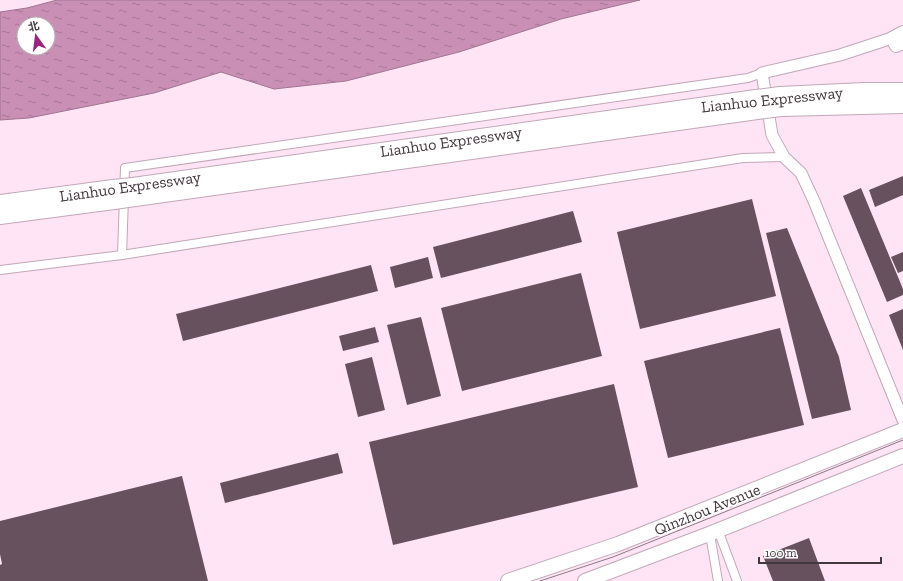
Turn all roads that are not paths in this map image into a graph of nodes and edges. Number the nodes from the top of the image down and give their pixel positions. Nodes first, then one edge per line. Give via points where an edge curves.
1 (903, 32) edge
2 (892, 38) junction
3 (903, 43) edge
4 (762, 74) junction
5 (903, 92) edge
6 (780, 102) junction
7 (903, 105) edge
8 (784, 157) junction
9 (113, 195) junction
10 (0, 203) edge
11 (0, 216) edge
12 (122, 255) junction
13 (0, 270) edge
14 (903, 420) edge
15 (903, 430) edge
16 (903, 456) edge
17 (713, 532) junction
18 (508, 581) edge
19 (585, 581) edge
20 (718, 581) edge
21 (737, 581) edge

1 - 2 main road
2 - 3 main road via 896,46
2 - 4 street via 840,55
4 - 8 street via 772,135
4 - 12 street via 740,80 125,168
5 - 6 highway, Lianhuo Expressway via 864,91
6 - 7 highway, Lianhuo Expressway
6 - 9 highway, Lianhuo Expressway, bridge
8 - 12 street via 743,158
8 - 14 street via 801,173
9 - 10 highway, Lianhuo Expressway
9 - 11 highway, Lianhuo Expressway
12 - 13 street
15 - 18 highway, Qinzhou Avenue via 618,544
16 - 17 highway, Qinzhou Avenue
17 - 19 highway, Qinzhou Avenue
17 - 20 street via 711,540
17 - 21 street

